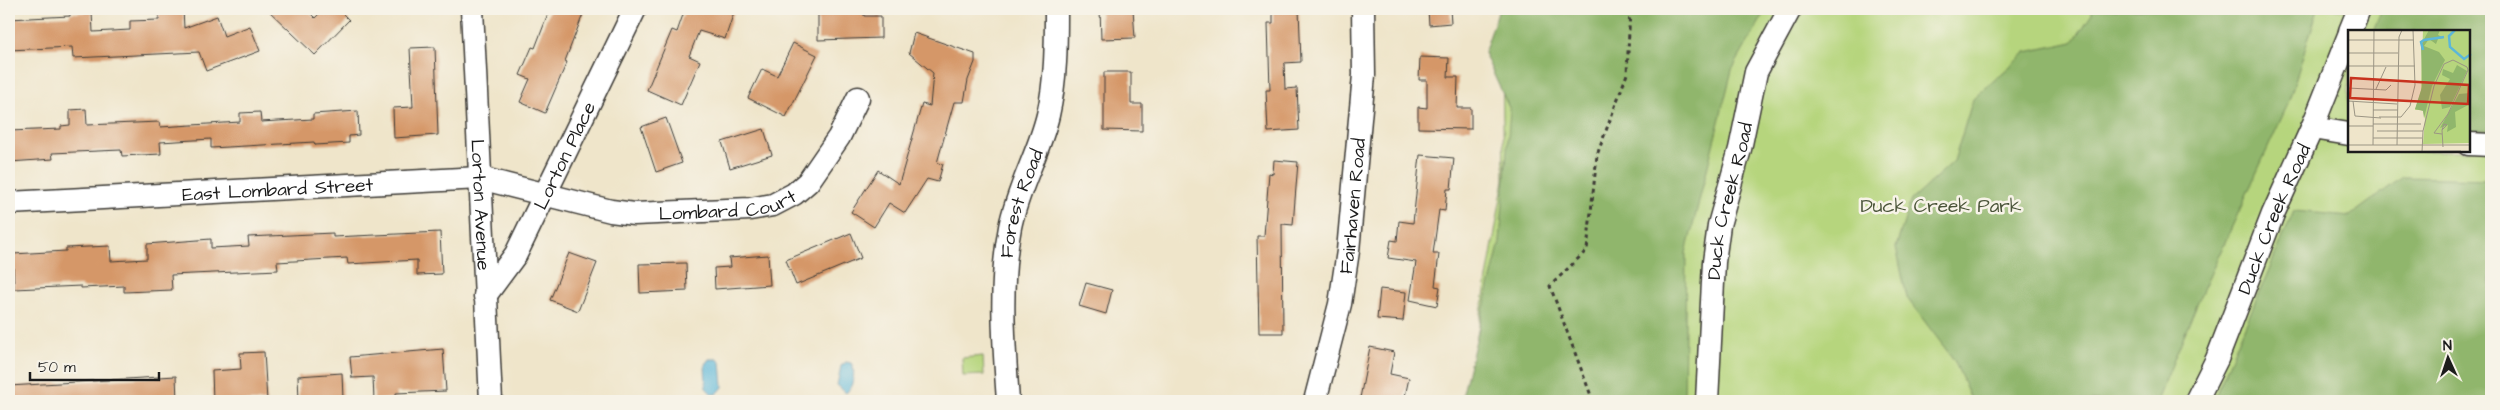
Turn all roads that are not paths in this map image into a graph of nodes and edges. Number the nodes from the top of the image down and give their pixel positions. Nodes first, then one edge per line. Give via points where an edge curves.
1 (472, 9) edge
2 (635, 9) edge
3 (1056, 9) edge
4 (1363, 9) edge
5 (1790, 9) edge
6 (2359, 9) edge
7 (2350, 30) edge
8 (2348, 38) edge
9 (858, 98) dead end
10 (2312, 128) junction
11 (2348, 134) edge
12 (2470, 144) edge
13 (2491, 146) edge
14 (480, 178) junction
15 (545, 194) junction
16 (9, 203) edge
17 (485, 296) junction
18 (491, 401) edge
19 (1008, 401) edge
20 (1315, 401) edge
21 (1707, 401) edge
22 (2196, 401) edge

1 - 14 street, Lorton Avenue
2 - 15 street, Lorton Place
3 - 19 street, Forest Road via 1056,43 1048,115 1020,187 1006,258 1004,308
4 - 20 street, Fairhaven Road via 1364,75 1348,251 1340,304
5 - 21 street, Duck Creek Road via 1756,72 1740,149 1719,225
6 - 7 street
8 - 10 street, Duck Creek Road
9 - 15 street, Lombard Court via 839,137 808,182 773,205 750,209 634,214
10 - 11 street
10 - 22 street, Duck Creek Road via 2273,214 2217,359
12 - 13 street
14 - 15 street, East Lombard Street
14 - 16 street, East Lombard Street
14 - 17 street, Lorton Avenue
15 - 17 street, Lorton Place via 516,254
17 - 18 street, Lorton Avenue

